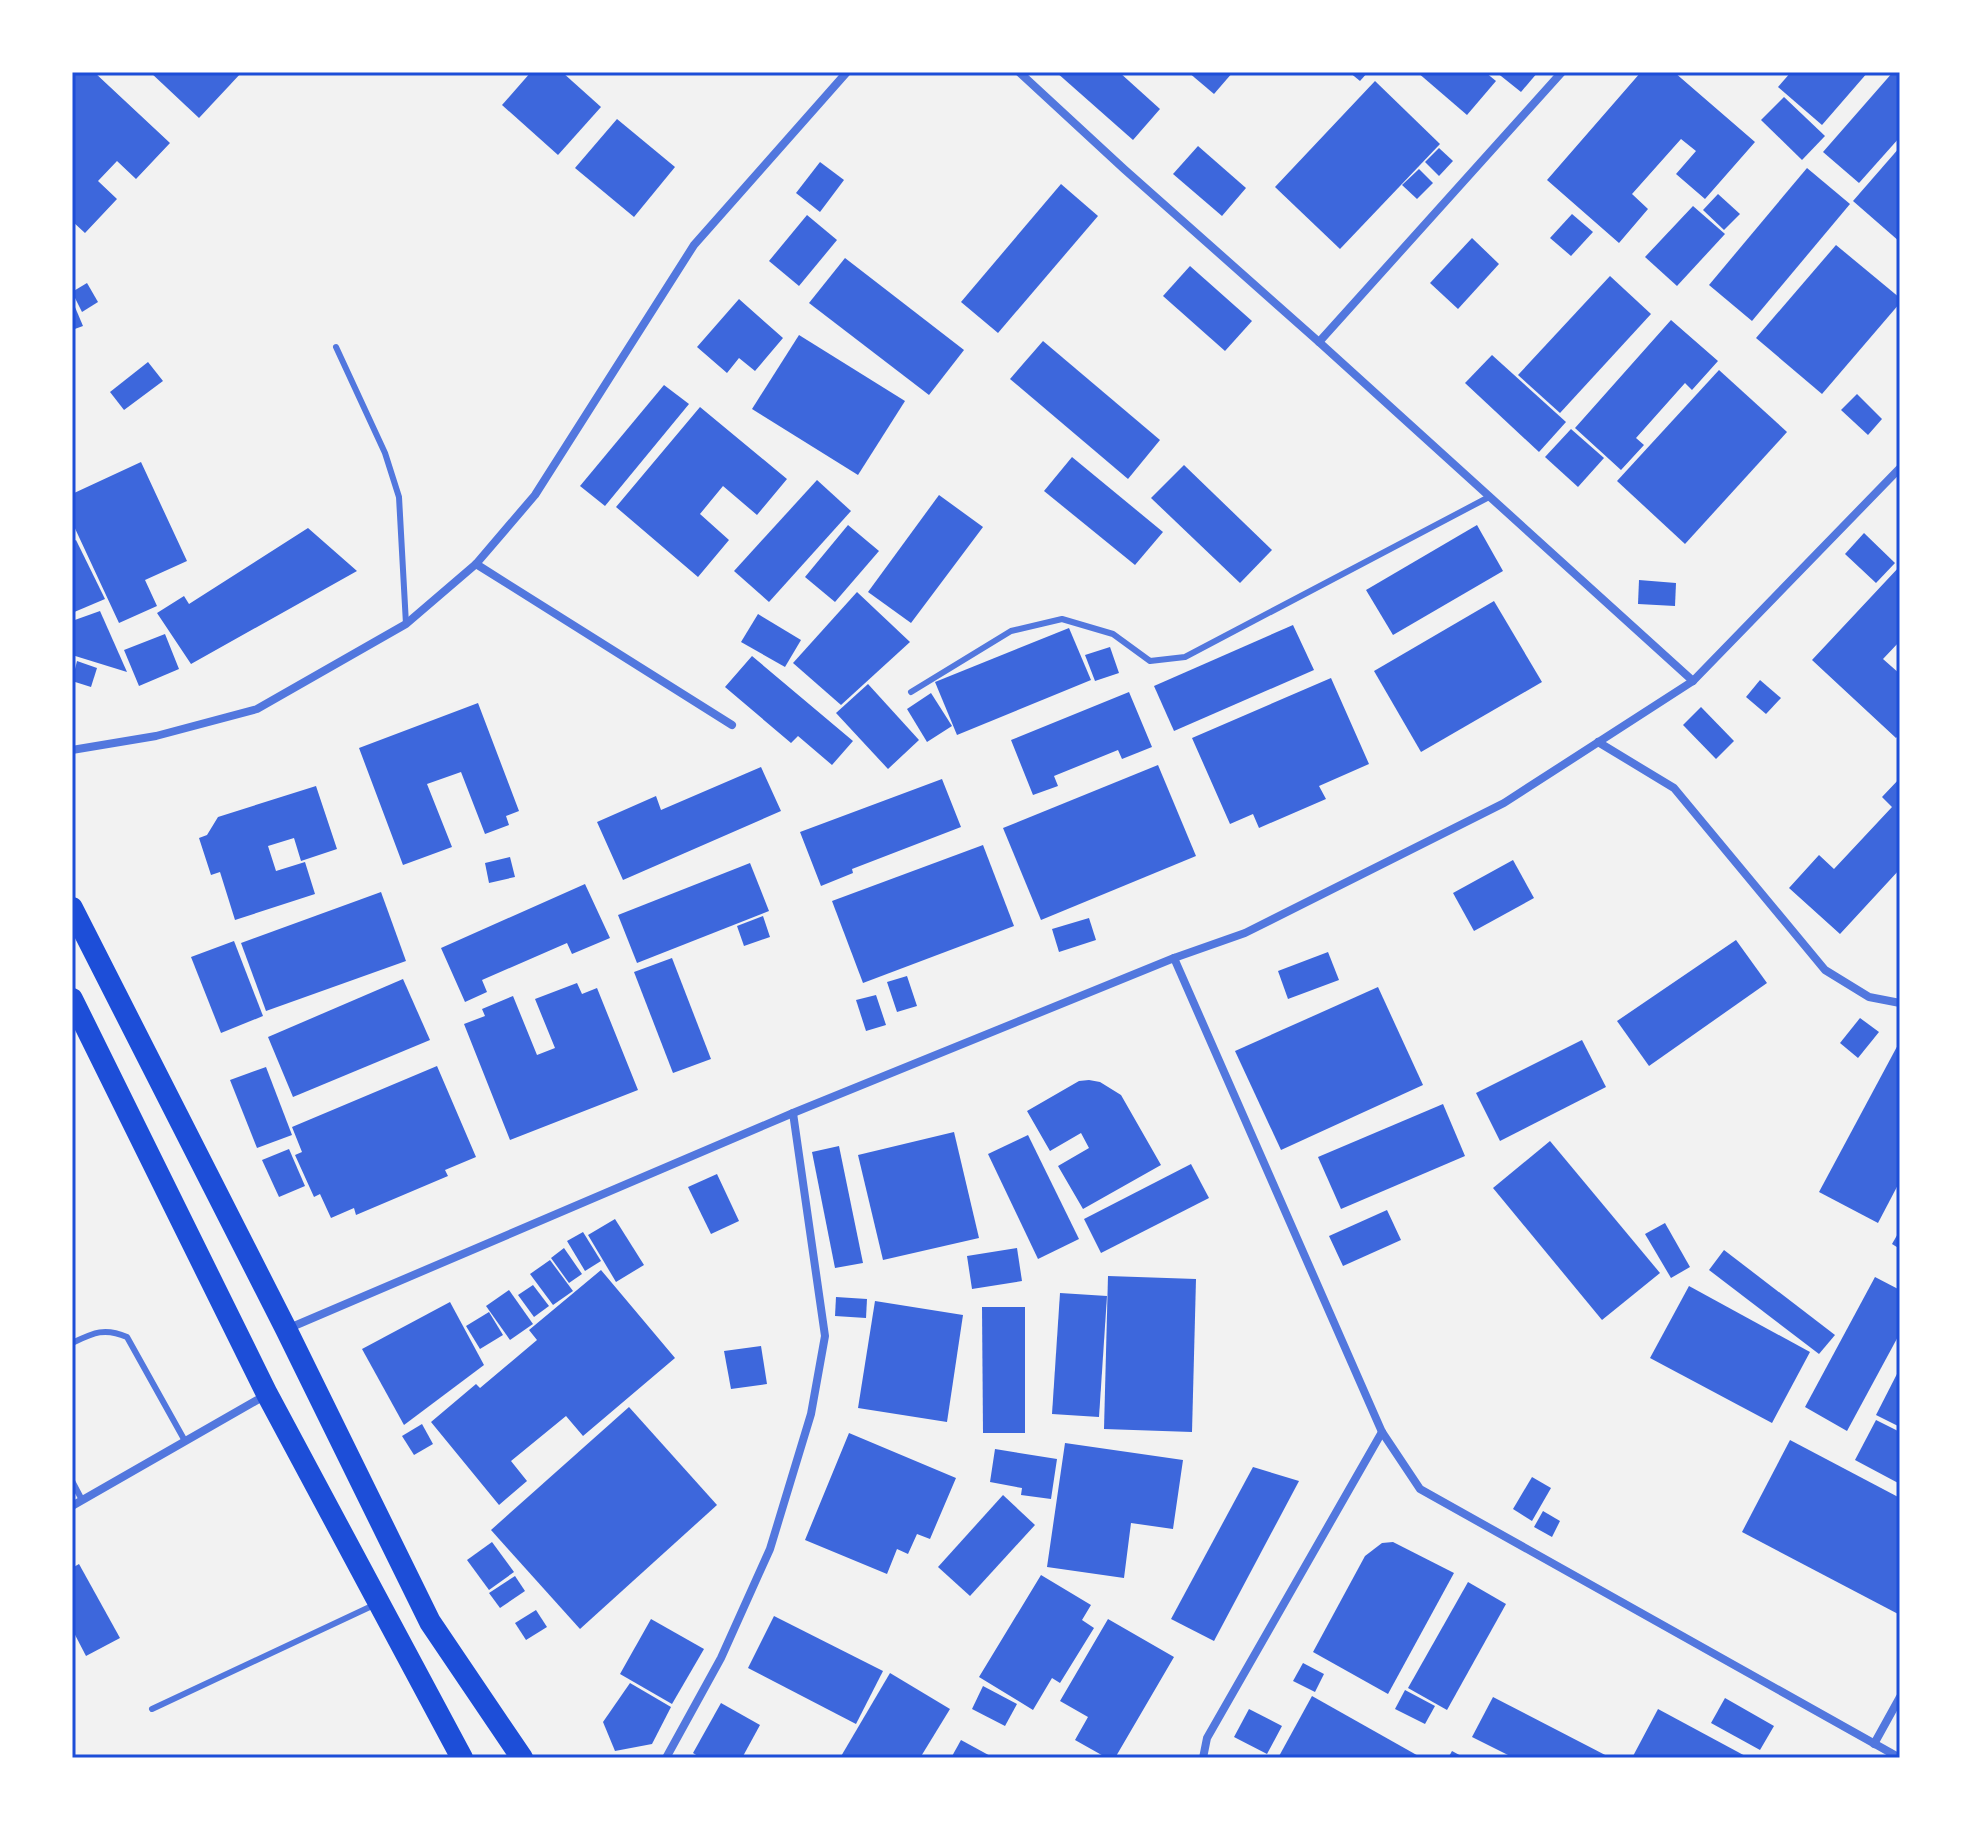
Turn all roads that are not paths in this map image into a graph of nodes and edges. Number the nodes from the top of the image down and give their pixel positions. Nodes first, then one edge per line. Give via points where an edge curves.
1 (847, 72) edge
2 (1019, 72) edge
3 (1562, 72) edge
4 (1319, 342) junction
5 (336, 347) dead end
6 (1900, 468) edge
7 (1489, 497) junction
8 (476, 564) junction
9 (406, 624) junction
10 (1693, 681) junction
11 (911, 692) dead end
12 (732, 725) dead end
13 (1598, 742) junction
14 (72, 750) edge
15 (72, 908) edge
16 (1174, 958) junction
17 (72, 999) edge
18 (1900, 1003) edge
19 (793, 1113) junction
20 (286, 1329) junction
21 (72, 1343) edge
22 (267, 1394) junction
23 (1382, 1432) junction
24 (185, 1441) junction
25 (72, 1481) edge
26 (82, 1500) junction
27 (72, 1506) edge
28 (378, 1603) junction
29 (1900, 1697) edge
30 (152, 1709) dead end
31 (1874, 1744) junction
32 (462, 1758) edge
33 (522, 1758) edge
34 (666, 1758) edge
35 (1203, 1758) edge
36 (1900, 1758) edge

1 - 8 street via 694,245 535,495
2 - 4 street
3 - 4 street
4 - 7 street
5 - 9 lane via 385,453 399,497
6 - 10 street
7 - 10 street
7 - 11 lane via 1185,657 1150,661 1113,634 1062,619 1011,631
8 - 9 street
8 - 12 street
9 - 14 street via 257,709 156,736
10 - 13 street
13 - 16 street via 1504,803 1245,933
13 - 18 street via 1674,788 1825,970 1869,997
15 - 20 highway
16 - 19 street
16 - 23 street
17 - 22 highway
19 - 20 street
19 - 34 street via 825,1336 811,1414 770,1549 721,1658
20 - 33 highway via 430,1622
21 - 24 lane via 111,1331 127,1337
22 - 24 street
22 - 28 highway
23 - 31 street via 1420,1489
23 - 35 street via 1207,1738
24 - 26 street
25 - 26 lane
26 - 27 street
28 - 30 lane
28 - 32 highway
29 - 31 street
31 - 36 street

